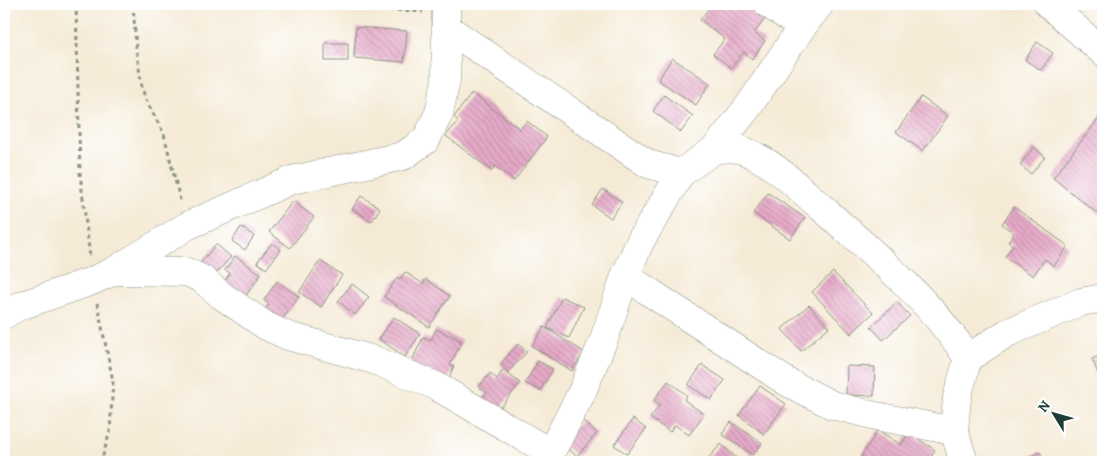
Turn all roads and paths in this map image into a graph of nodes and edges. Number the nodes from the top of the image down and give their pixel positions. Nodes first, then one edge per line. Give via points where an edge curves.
1 (76, 4) edge
2 (133, 4) edge
3 (350, 4) edge
4 (768, 4) edge
5 (820, 4) edge
6 (1048, 4) edge
7 (446, 15) edge
8 (802, 27) junction
9 (1103, 52) edge
10 (715, 148) junction
11 (681, 173) junction
12 (187, 226) junction
13 (103, 276) junction
14 (625, 276) junction
15 (1103, 283) edge
16 (1092, 300) edge
17 (4, 315) edge
18 (968, 358) junction
19 (954, 431) junction
20 (549, 458) edge
21 (101, 462) edge
22 (964, 462) edge

1 - 13 path via 80,173
2 - 12 path via 142,88 164,134
3 - 7 path
4 - 8 street
5 - 8 street
6 - 9 street
7 - 11 street via 648,164
7 - 12 street via 446,80 439,113 426,140 403,156 292,180
8 - 10 street via 748,107
10 - 11 street
10 - 18 street via 740,149 787,178 910,288 952,334
11 - 14 street via 641,240
12 - 13 street
13 - 17 street via 17,307
13 - 20 street via 186,272 202,279 266,326 288,336 374,360 436,386
13 - 21 path via 114,381 110,431
14 - 19 street via 787,382 832,405
14 - 20 street via 582,392
15 - 16 street
16 - 18 street via 1007,333
18 - 19 street via 957,398
19 - 22 street

